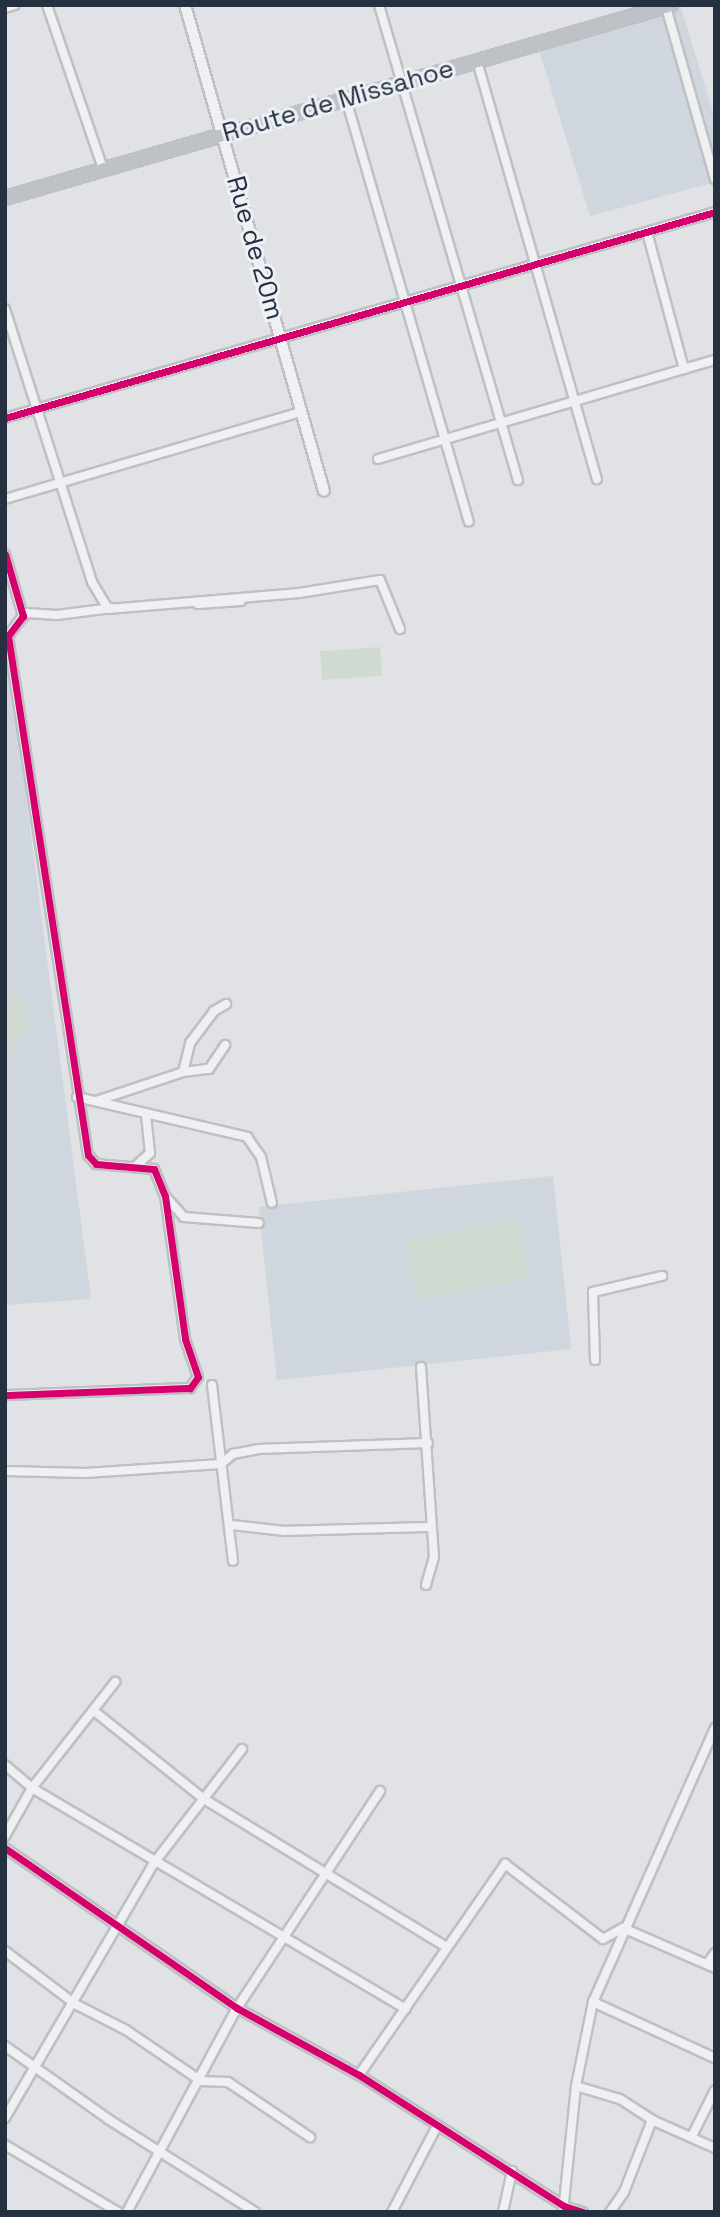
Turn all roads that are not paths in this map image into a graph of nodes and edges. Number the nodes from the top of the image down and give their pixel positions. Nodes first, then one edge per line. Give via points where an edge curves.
1 (15, 5) edge
2 (47, 5) edge
3 (185, 5) edge
4 (379, 5) edge
5 (668, 6) edge
6 (5, 8) edge
7 (477, 61) junction
8 (402, 82) junction
9 (346, 99) junction
10 (223, 135) junction
11 (103, 169) junction
12 (715, 179) edge
13 (5, 198) edge
14 (715, 212) edge
15 (647, 232) junction
16 (537, 264) junction
17 (461, 286) junction
18 (405, 302) junction
19 (5, 309) edge
20 (281, 338) junction
21 (715, 360) edge
22 (684, 369) junction
23 (576, 401) junction
24 (37, 409) junction
25 (301, 412) junction
26 (5, 418) edge
27 (501, 423) junction
28 (445, 439) junction
29 (378, 459) dead end
30 (597, 479) dead end
31 (518, 480) dead end
32 (60, 483) junction
33 (324, 491) dead end
34 (5, 499) edge
35 (469, 521) dead end
36 (5, 554) edge
37 (275, 598) dead end
38 (400, 629) dead end
39 (6, 635) edge
40 (226, 1004) dead end
41 (225, 1045) dead end
42 (183, 1072) junction
43 (77, 1097) junction
44 (96, 1101) junction
45 (146, 1115) junction
46 (136, 1166) junction
47 (165, 1196) junction
48 (272, 1203) dead end
49 (258, 1223) dead end
50 (662, 1276) dead end
51 (594, 1360) dead end
52 (421, 1367) dead end
53 (212, 1385) dead end
54 (5, 1395) edge
55 (428, 1443) junction
56 (221, 1464) junction
57 (5, 1471) edge
58 (232, 1525) junction
59 (431, 1527) junction
60 (233, 1561) dead end
61 (426, 1585) dead end
62 (115, 1682) dead end
63 (94, 1711) junction
64 (715, 1728) edge
65 (242, 1749) dead end
66 (5, 1765) edge
67 (32, 1788) junction
68 (380, 1791) dead end
69 (204, 1799) junction
70 (5, 1836) edge
71 (5, 1848) edge
72 (154, 1863) junction
73 (325, 1872) junction
74 (116, 1926) junction
75 (622, 1928) junction
76 (284, 1938) junction
77 (446, 1947) junction
78 (5, 1951) edge
79 (715, 1953) edge
80 (711, 1966) edge
81 (593, 2002) junction
82 (75, 2004) junction
83 (237, 2008) junction
84 (406, 2009) junction
85 (5, 2046) edge
86 (715, 2058) edge
87 (38, 2068) junction
88 (359, 2075) junction
89 (201, 2081) junction
90 (576, 2086) junction
91 (715, 2090) edge
92 (5, 2118) edge
93 (652, 2120) junction
94 (437, 2126) junction
95 (692, 2136) junction
96 (310, 2137) dead end
97 (5, 2146) edge
98 (715, 2148) edge
99 (160, 2152) junction
100 (512, 2171) junction
101 (563, 2209) edge
102 (118, 2212) edge
103 (127, 2212) edge
104 (255, 2212) edge
105 (392, 2212) edge
106 (503, 2212) edge
107 (583, 2212) edge
108 (610, 2212) edge

1 - 6 street
2 - 11 street
3 - 10 street, Rue de 20m
4 - 8 street
5 - 7 main road, Route de Missahoe
5 - 12 street
7 - 8 main road, Route de Missahoe
7 - 16 street
8 - 9 main road, Route de Missahoe
8 - 17 street
9 - 10 main road, Route de Missahoe
9 - 18 street
10 - 11 main road, Route de Missahoe
10 - 20 street, Rue de 20m
11 - 13 main road, Route de Missahoe
14 - 15 street
15 - 16 street
15 - 22 street
16 - 17 street
16 - 23 street
17 - 18 street
17 - 27 street
18 - 20 street
18 - 28 street
19 - 24 street
20 - 24 street
20 - 25 street, Rue de 20m
21 - 22 street
22 - 23 street
23 - 27 street
23 - 30 street
24 - 26 street
24 - 32 street
25 - 32 street
25 - 33 street, Rue de 20m
27 - 28 street
27 - 31 street
28 - 29 street
28 - 35 street
32 - 34 street
32 - 38 street via 92,582 108,609 299,593 380,580
36 - 39 street via 23,616
37 - 39 street via 76,609 57,615 27,613
39 - 43 street
40 - 42 street via 214,1011 190,1043
41 - 42 street via 209,1069
42 - 44 street
43 - 44 street
43 - 46 street via 91,1161
44 - 45 street
45 - 46 street via 150,1153
45 - 48 street via 228,1129 247,1137 261,1157
46 - 47 street via 154,1169
47 - 49 street via 184,1217
47 - 54 street via 185,1339 198,1377 190,1388
50 - 51 street via 593,1292
52 - 55 street
53 - 56 street
55 - 56 street via 258,1449 233,1454
55 - 59 street
56 - 57 street via 85,1473
56 - 58 street
58 - 59 street via 285,1531
58 - 60 street
59 - 61 street via 434,1557
62 - 63 street
63 - 67 street
63 - 69 street
64 - 75 street
65 - 69 street
66 - 67 street
67 - 70 street
67 - 72 street
68 - 73 street
69 - 72 street
69 - 73 street
71 - 74 street
72 - 74 street
72 - 76 street
73 - 76 street
73 - 77 street
74 - 82 street
74 - 83 street
75 - 77 street via 603,1938 505,1864
75 - 80 street
75 - 81 street
76 - 83 street
76 - 84 street
77 - 84 street
78 - 82 street
79 - 80 street
81 - 86 street
81 - 90 street
82 - 87 street
82 - 89 street via 126,2030
83 - 88 street
83 - 89 street
84 - 88 street
85 - 87 street
87 - 92 street
87 - 99 street
88 - 94 street
89 - 96 street via 228,2082
89 - 99 street
90 - 93 street via 620,2099
90 - 101 street
91 - 95 street
93 - 95 street
93 - 108 street via 624,2192
94 - 100 street
94 - 105 street
95 - 98 street
97 - 102 street
99 - 103 street
99 - 104 street
100 - 101 street
100 - 106 street
101 - 107 street

